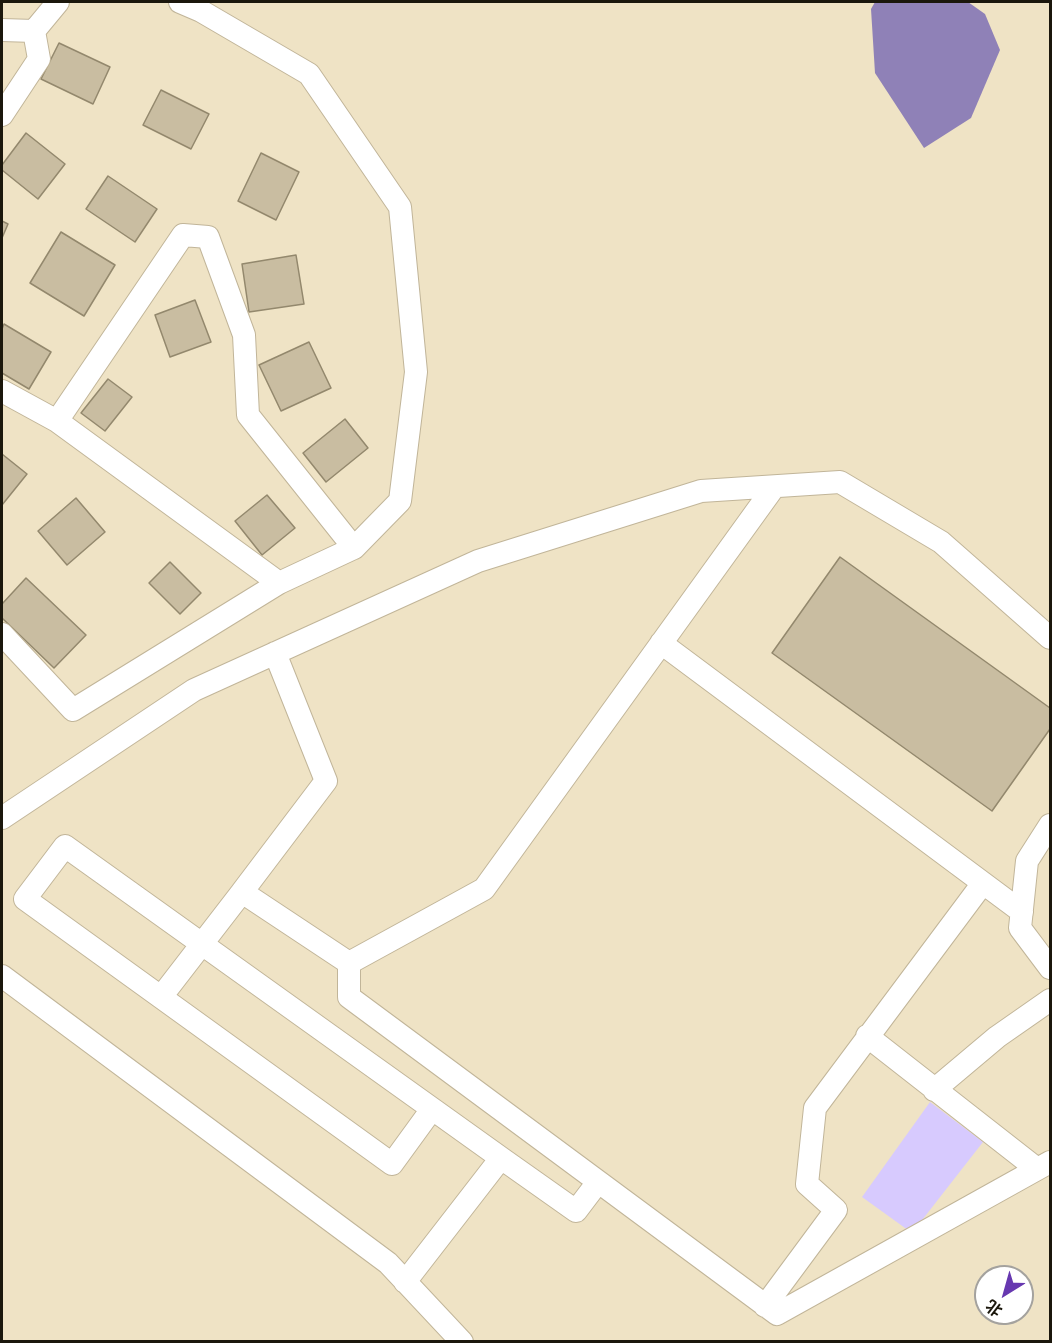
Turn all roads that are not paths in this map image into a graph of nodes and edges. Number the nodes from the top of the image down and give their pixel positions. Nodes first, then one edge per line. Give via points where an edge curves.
1 (58, 2) edge
2 (180, 2) edge
3 (2, 30) edge
4 (34, 31) junction
5 (2, 115) edge
6 (2, 391) edge
7 (57, 421) junction
8 (774, 487) junction
9 (354, 548) junction
10 (279, 584) junction
11 (2, 634) edge
12 (1050, 638) edge
13 (661, 643) junction
14 (275, 653) junction
15 (2, 818) edge
16 (1050, 825) edge
17 (983, 883) junction
18 (242, 892) junction
19 (1022, 912) junction
20 (201, 944) junction
21 (349, 963) junction
22 (1050, 968) edge
23 (2, 976) edge
24 (161, 997) junction
25 (1050, 1000) edge
26 (867, 1036) junction
27 (934, 1090) junction
28 (432, 1109) junction
29 (501, 1158) junction
30 (1044, 1166) edge
31 (598, 1182) junction
32 (405, 1281) junction
33 (765, 1306) junction
34 (462, 1341) edge

1 - 4 street
2 - 9 street via 309,74 400,207 416,372 399,501
3 - 4 street
4 - 5 street via 39,59
6 - 7 street
7 - 9 street via 183,235 207,237 244,335 248,415
7 - 10 street
8 - 12 street via 840,482 941,542
8 - 13 street
8 - 14 street via 701,491 478,561
9 - 10 street
10 - 11 street via 73,710
13 - 17 street
13 - 21 street via 484,889
14 - 15 street via 194,690
14 - 18 street via 326,781
16 - 19 street via 1027,861
17 - 19 street
17 - 26 street
18 - 20 street
18 - 21 street
19 - 22 street via 1020,928
20 - 24 street
20 - 24 street via 65,846 25,899
20 - 28 street
21 - 31 street via 349,997
23 - 32 street via 388,1263
24 - 28 street via 392,1164
25 - 27 street via 997,1036
26 - 27 street
26 - 33 street via 816,1108 807,1184 836,1210
27 - 30 street
28 - 29 street
29 - 31 street via 576,1211
29 - 32 street
30 - 33 street via 777,1314
31 - 33 street
32 - 34 street

